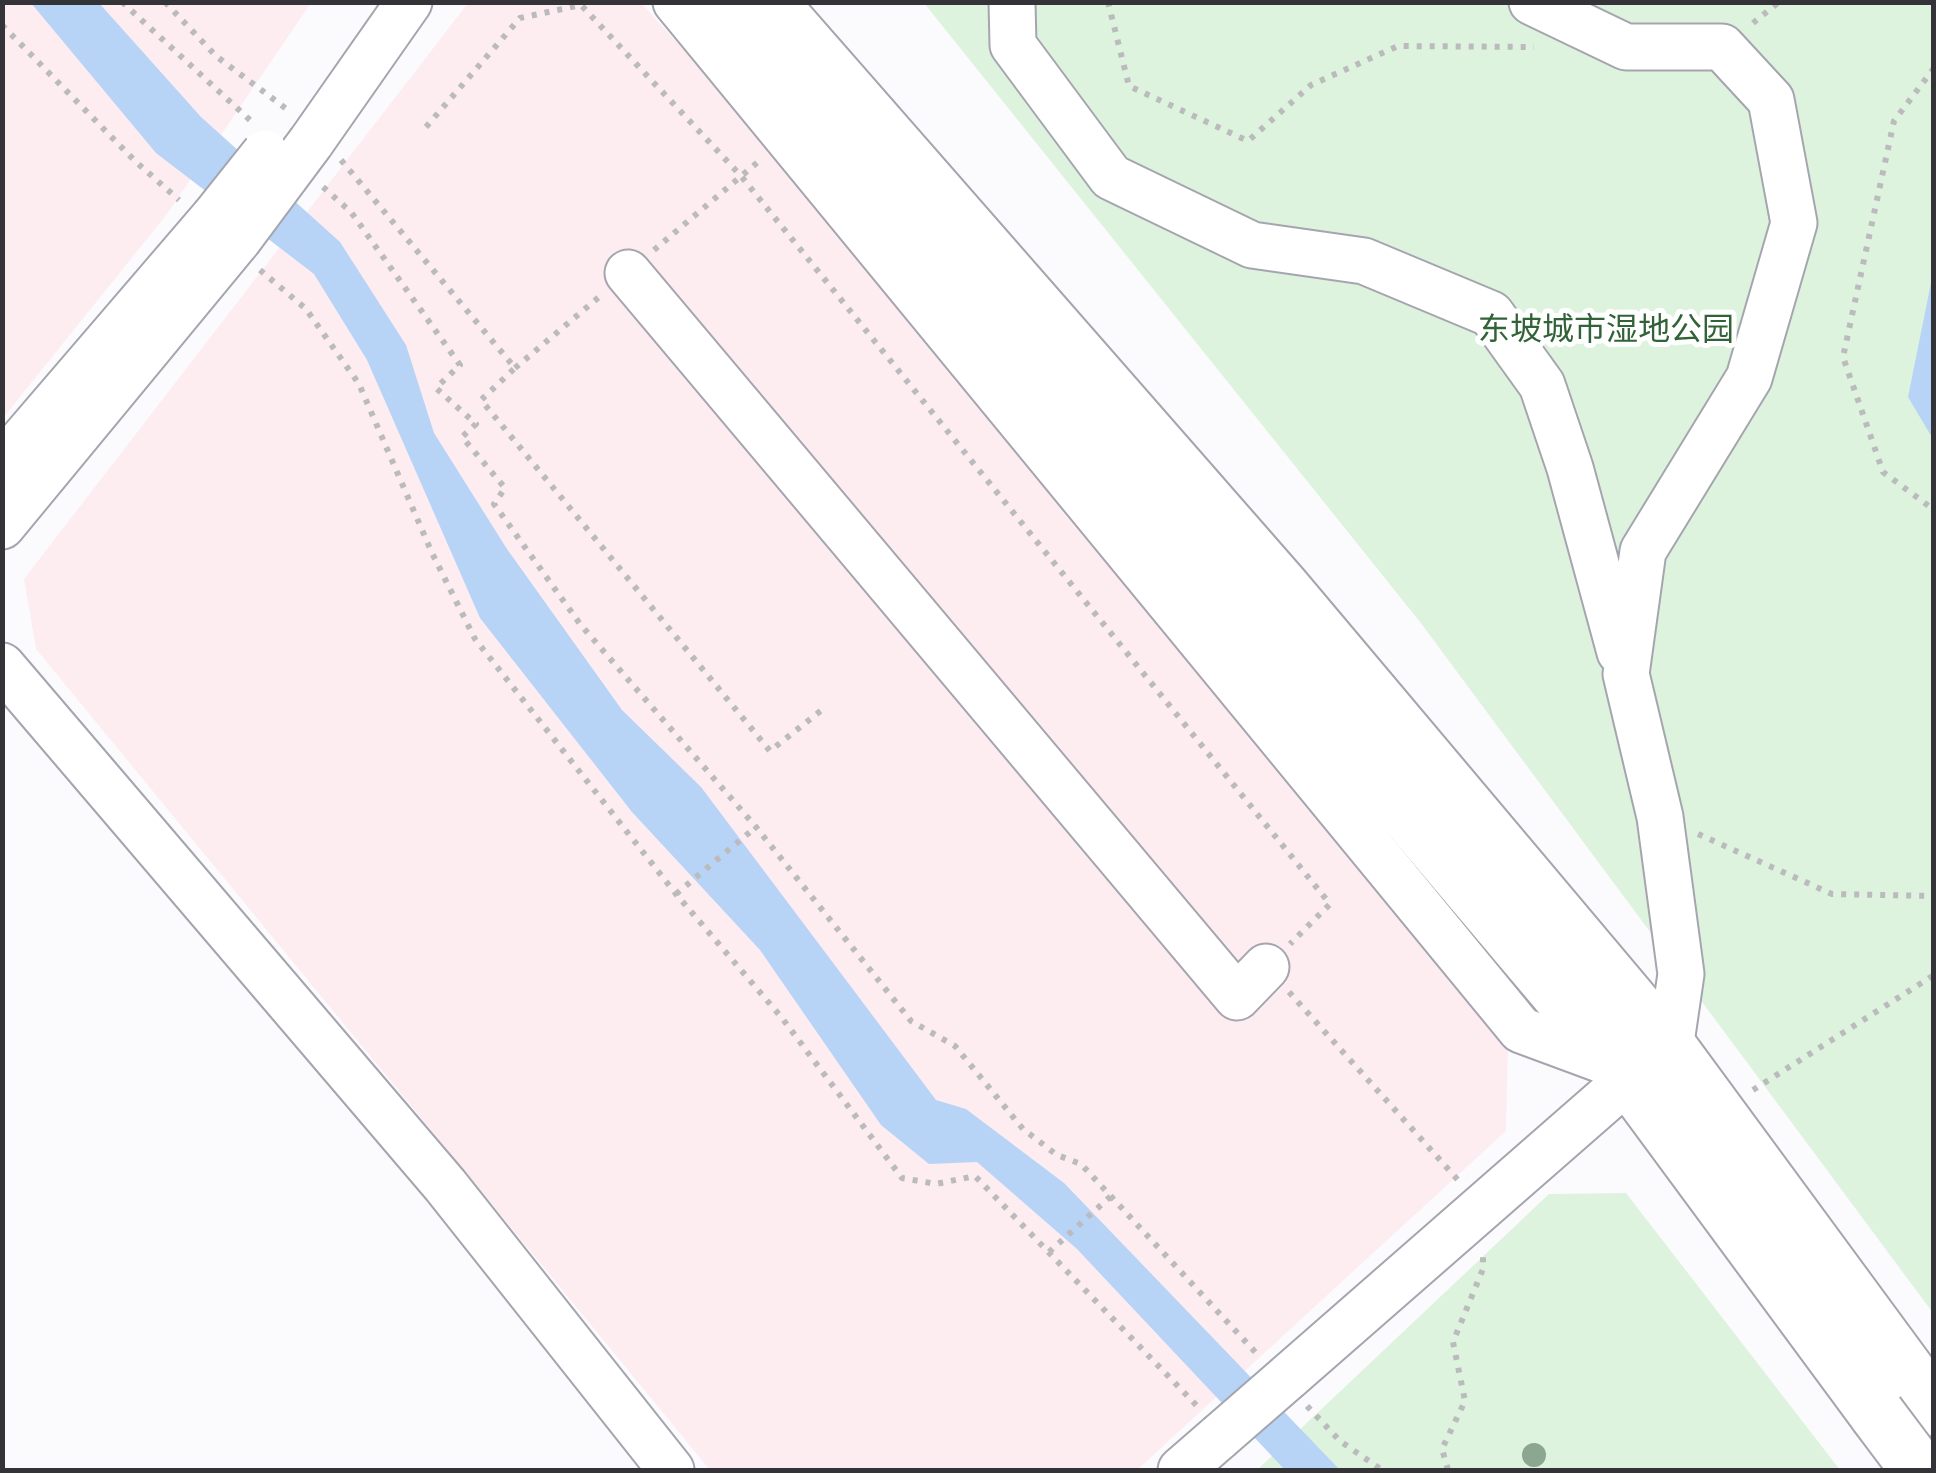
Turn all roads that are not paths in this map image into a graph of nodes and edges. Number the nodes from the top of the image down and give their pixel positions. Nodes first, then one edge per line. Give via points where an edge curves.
1 (372, 2) edge
2 (409, 2) edge
3 (676, 2) edge
4 (723, 2) edge
5 (770, 2) edge
6 (1012, 2) edge
7 (1532, 2) edge
8 (294, 130) junction
9 (223, 232) junction
10 (628, 272) dead end
11 (2, 464) edge
12 (2, 526) edge
13 (2, 666) edge
14 (1626, 674) junction
15 (1266, 967) road end
16 (1640, 1065) junction
17 (1909, 1402) edge
18 (670, 1470) edge
19 (1181, 1470) edge
20 (1919, 1470) edge

1 - 8 street
2 - 8 street
3 - 16 street via 1520,1030
4 - 16 main road via 1477,894
5 - 16 main road via 1408,737
6 - 14 street via 1014,45 1111,176 1252,245 1364,261 1491,314 1542,384
7 - 14 street via 1626,48 1722,47 1771,100 1794,223 1749,378 1643,551
8 - 9 street, bridge
9 - 11 street
9 - 12 street
10 - 15 street via 1237,997
13 - 18 street via 445,1185
14 - 16 street via 1660,816 1681,974
16 - 17 main road
16 - 17 main road via 1716,1114
16 - 19 street, bridge via 1483,1226 1212,1426
17 - 20 main road, bridge

